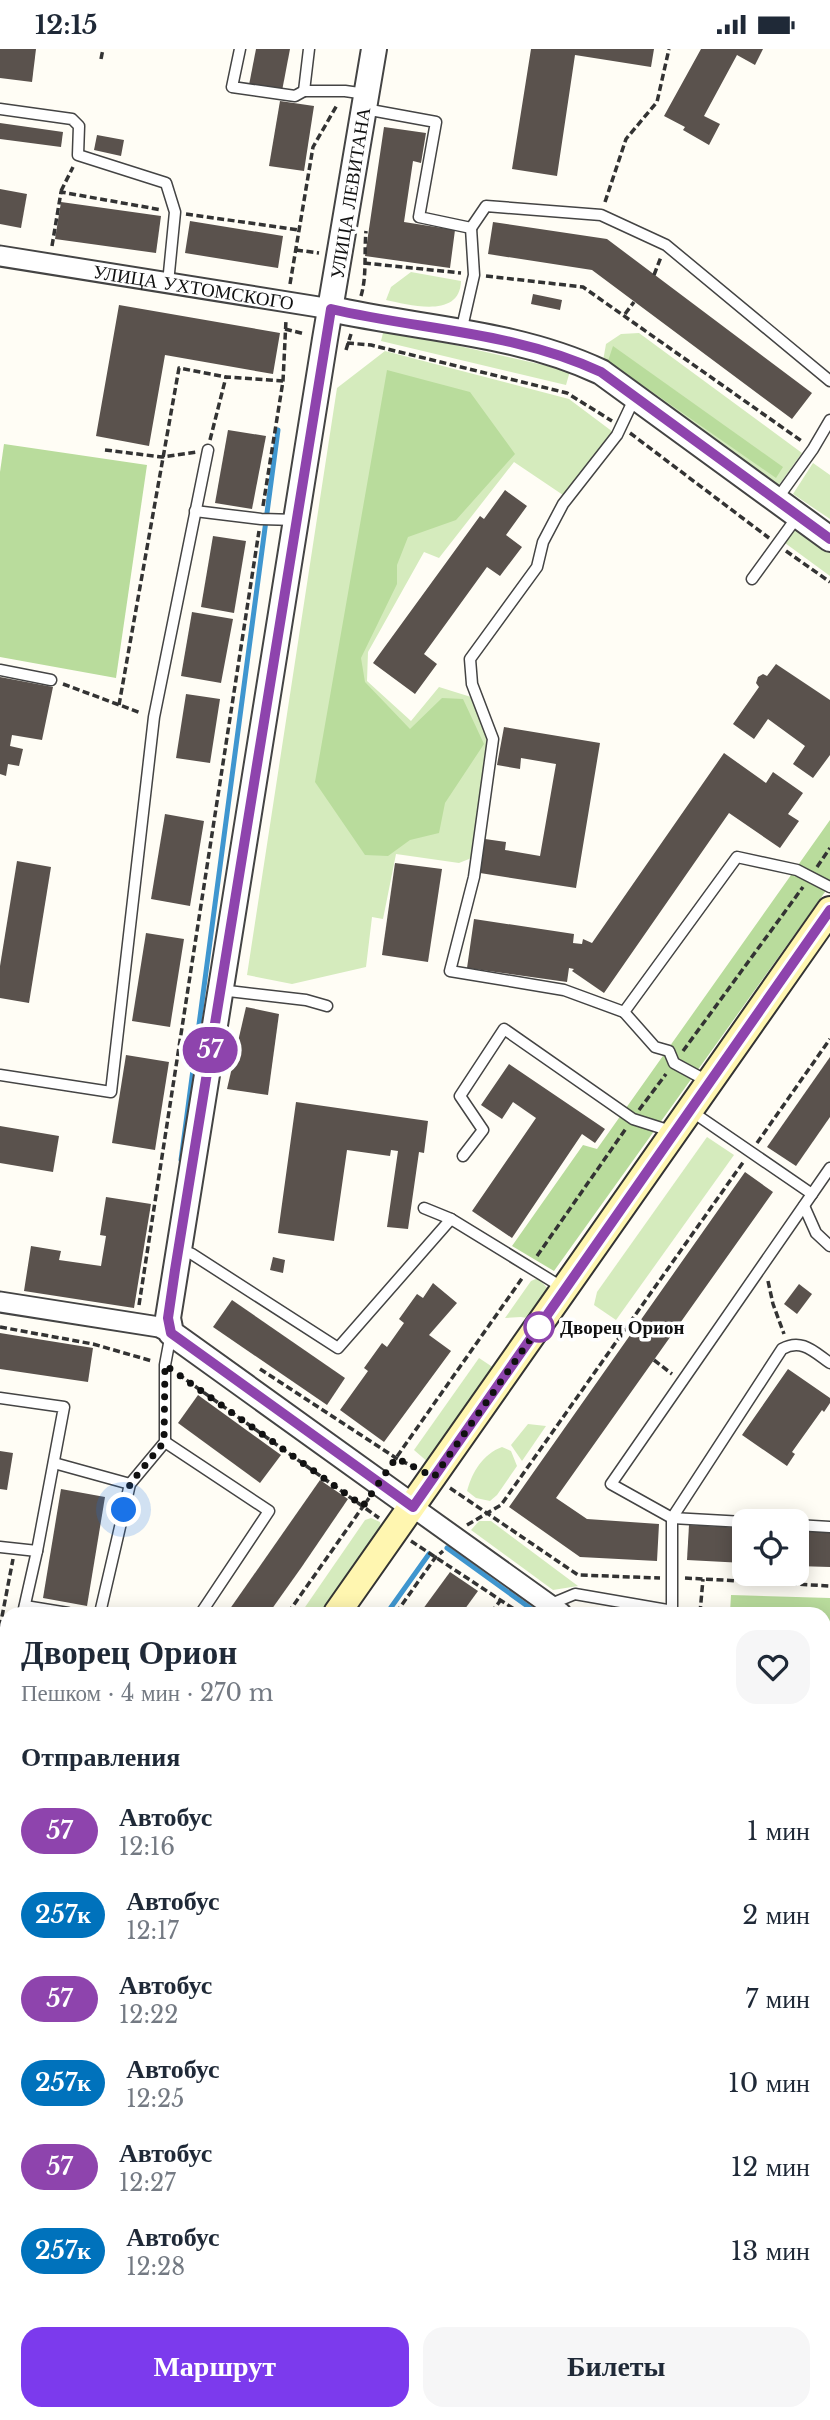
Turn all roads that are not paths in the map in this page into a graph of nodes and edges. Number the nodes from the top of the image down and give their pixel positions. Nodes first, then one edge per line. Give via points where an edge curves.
1 (240, 49) edge
2 (309, 49) edge
3 (374, 49) edge
4 (304, 91) junction
5 (359, 98) junction
6 (0, 109) edge
7 (471, 228) junction
8 (0, 256) edge
9 (168, 282) junction
10 (331, 309) junction
11 (461, 331) junction
12 (830, 381) edge
13 (635, 396) junction
14 (830, 420) edge
15 (208, 450) road end
16 (777, 499) junction
17 (195, 511) junction
18 (798, 515) junction
19 (297, 520) junction
20 (830, 539) edge
21 (752, 579) dead end
22 (0, 670) edge
23 (51, 680) road end
24 (830, 887) edge
25 (830, 909) edge
26 (220, 990) junction
27 (327, 1006) dead end
28 (625, 1012) junction
29 (0, 1075) edge
30 (710, 1082) junction
31 (690, 1110) junction
32 (674, 1132) junction
33 (463, 1156) dead end
34 (830, 1168) edge
35 (812, 1194) junction
36 (804, 1206) junction
37 (424, 1208) dead end
38 (451, 1219) junction
39 (830, 1246) edge
40 (179, 1249) junction
41 (565, 1289) junction
42 (0, 1302) edge
43 (171, 1333) junction
44 (830, 1363) edge
45 (0, 1398) edge
46 (164, 1442) junction
47 (54, 1463) junction
48 (130, 1484) junction
49 (413, 1507) junction
50 (672, 1518) junction
51 (732, 1521) edge
52 (809, 1526) edge
53 (830, 1527) edge
54 (0, 1547) edge
55 (37, 1551) junction
56 (25, 1607) edge
57 (101, 1607) edge
58 (205, 1607) edge
59 (341, 1607) edge
60 (552, 1607) edge
61 (558, 1607) edge
62 (646, 1607) edge
63 (673, 1607) edge

1 - 4 lane via 232,87 295,96
2 - 4 lane
3 - 5 street, УЛИЦА ЛЕВИТАНА
4 - 5 lane
5 - 7 lane via 436,123 419,217
5 - 10 street, УЛИЦА ЛЕВИТАНА
6 - 9 lane via 72,119 79,126 78,155 166,183 175,212
7 - 11 lane via 474,275
7 - 12 lane via 486,206 601,215 666,245
8 - 9 street, УЛИЦА УХТОМСКОГО
9 - 10 street, УЛИЦА УХТОМСКОГО
10 - 11 street, УЛИЦА УХТОМСКОГО
10 - 19 street, УЛИЦА ЛЕВИТАНА
11 - 13 street, УЛИЦА УХТОМСКОГО via 576,360
13 - 16 street, УЛИЦА УХТОМСКОГО
13 - 28 lane via 621,427 563,504 543,542 537,567 470,659 472,684 493,739 474,877 450,971 564,990
14 - 16 lane
15 - 17 lane
16 - 18 street, УЛИЦА УХТОМСКОГО
17 - 19 lane
17 - 29 lane via 153,717 111,1092
18 - 20 street, УЛИЦА УХТОМСКОГО
18 - 21 lane
19 - 26 street, УЛИЦА ЛЕВИТАНА
22 - 23 lane
24 - 28 lane via 797,870 737,857
25 - 30 main road
26 - 27 lane
26 - 40 street, УЛИЦА ЛЕВИТАНА
28 - 30 lane via 654,1047 669,1051 674,1063
30 - 31 main road
31 - 32 main road
31 - 35 lane
32 - 33 lane via 632,1119 504,1029 460,1096 484,1130
32 - 41 main road
34 - 35 lane
35 - 36 lane
36 - 39 lane via 813,1228
36 - 50 lane via 611,1484
37 - 38 lane
38 - 40 lane via 338,1348
38 - 41 lane
40 - 43 street, УЛИЦА ЛЕВИТАНА via 168,1318
41 - 49 main road
42 - 43 street via 159,1327
43 - 46 lane via 165,1365
43 - 49 street
44 - 50 lane via 802,1344 789,1345 777,1356
45 - 47 lane via 64,1407
46 - 48 lane
46 - 58 lane via 269,1511
47 - 48 lane
47 - 55 lane
48 - 57 lane
49 - 59 main road
49 - 60 street
50 - 51 lane
50 - 63 lane
52 - 53 lane
54 - 55 lane
55 - 56 lane
61 - 62 lane via 575,1594

